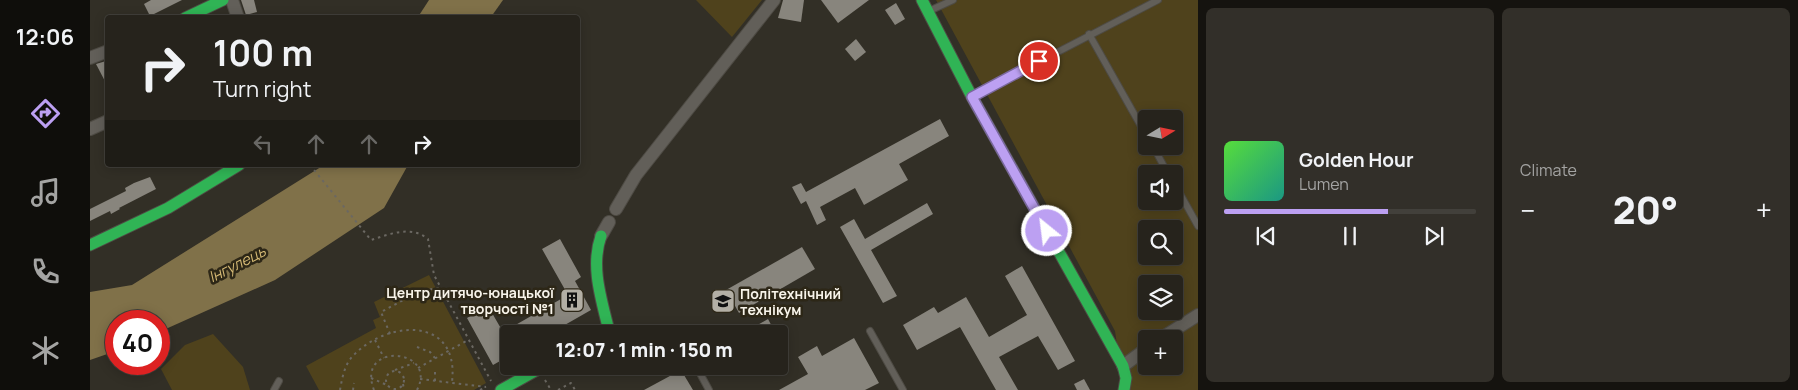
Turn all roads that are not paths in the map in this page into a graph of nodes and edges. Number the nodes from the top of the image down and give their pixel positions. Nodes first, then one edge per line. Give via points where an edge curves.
1 (223, 0) edge
2 (232, 0) edge
3 (774, 0) edge
4 (922, 0) edge
5 (953, 0) edge
6 (1158, 0) edge
7 (928, 12) junction
8 (191, 15) edge
9 (237, 15) edge
10 (1089, 34) junction
11 (105, 52) edge
12 (90, 58) edge
13 (972, 97) junction
14 (1138, 121) edge
15 (105, 122) edge
16 (90, 129) edge
17 (236, 167) edge
18 (1183, 199) edge
19 (616, 209) dead end
20 (609, 222) dead end
21 (1198, 226) edge
22 (601, 236) joint
23 (90, 245) edge
24 (1198, 315) edge
25 (608, 325) edge
26 (1174, 330) edge
27 (870, 331) dead end
28 (1138, 355) edge
29 (1123, 366) junction
30 (528, 375) edge
31 (700, 375) edge
32 (279, 381) dead end
33 (274, 390) edge
34 (501, 390) edge
35 (708, 390) edge
36 (903, 390) edge
37 (1124, 390) edge

1 - 8 street
2 - 9 street
3 - 19 street via 636,175
4 - 7 street
5 - 7 lane
6 - 10 lane
7 - 13 street
10 - 13 lane
10 - 14 lane
11 - 12 street
13 - 29 street
15 - 16 street
17 - 23 street via 168,208
18 - 21 lane
20 - 22 street
22 - 25 street via 596,246 596,268
24 - 26 street
27 - 36 lane
28 - 29 street
29 - 37 street
30 - 34 street
31 - 35 lane
32 - 33 lane

